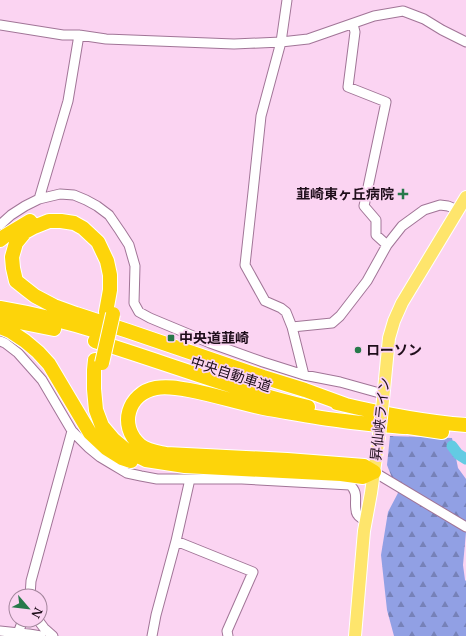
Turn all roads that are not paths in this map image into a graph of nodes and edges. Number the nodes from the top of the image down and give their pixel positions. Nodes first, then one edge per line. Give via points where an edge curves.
1 (287, 0) edge
2 (353, 24) junction
3 (0, 25) edge
4 (79, 35) junction
5 (281, 42) junction
6 (466, 42) edge
7 (466, 197) edge
8 (39, 199) junction
9 (458, 210) junction
10 (0, 225) edge
11 (0, 240) edge
12 (387, 245) junction
13 (0, 308) edge
14 (109, 313) junction
15 (0, 318) edge
16 (292, 326) junction
17 (0, 327) edge
18 (0, 341) edge
19 (304, 375) junction
20 (383, 397) junction
21 (346, 405) junction
22 (466, 426) edge
23 (404, 427) junction
24 (72, 431) junction
25 (466, 435) edge
26 (287, 466) junction
27 (374, 472) junction
28 (190, 479) junction
29 (366, 519) junction
30 (466, 527) edge
31 (176, 541) junction
32 (31, 588) edge
33 (20, 628) edge
34 (44, 628) edge
35 (0, 631) edge
36 (18, 632) junction
37 (41, 636) edge
38 (53, 636) edge
39 (152, 636) edge
40 (228, 636) edge
41 (355, 636) edge

1 - 5 street
2 - 5 street via 308,39
2 - 6 street via 374,16 403,12 424,19
2 - 12 street via 355,32 348,87 386,102 364,206 376,220 376,235
3 - 4 street via 63,36
4 - 5 street via 106,39 234,44
4 - 8 street via 68,101
5 - 16 street via 261,116 245,265 265,301 286,312
7 - 9 main road, 昇仙峡ライン
8 - 10 street via 11,215
8 - 19 street via 60,194 74,195 109,215 129,245 135,266 134,303 139,312 210,343
9 - 12 street via 440,205 424,210 402,226
9 - 20 main road, 昇仙峡ライン via 402,303 394,321 389,338
11 - 14 highway via 32,220 52,214 71,216 85,222 95,229 108,245 112,256 117,293
12 - 16 street via 367,281 332,323
13 - 21 highway, 中央自動車道 via 90,329 244,379
14 - 21 highway via 110,275 98,242 83,228 74,223 61,221 49,221 25,232 16,243 12,257 13,268 16,281 35,296 54,306
14 - 26 highway, bridge via 99,361 102,405 108,422 132,448 148,456 171,460
15 - 23 highway, 中央自動車道 via 88,338 275,399
16 - 19 street
17 - 26 highway via 26,341 38,352 90,433 122,458 149,468 189,470
18 - 24 street via 11,347 34,370
19 - 20 street via 340,382
20 - 27 main road, 昇仙峡ライン, bridge
21 - 22 highway, 中央自動車道
23 - 25 highway, 中央自動車道
23 - 26 highway via 298,414 170,387 145,392 135,399 130,408 127,420 132,435 149,451
24 - 28 street via 100,457 127,472 157,479
24 - 32 street
26 - 27 highway via 363,477
27 - 29 main road, 昇仙峡ライン
27 - 30 street
28 - 29 street via 350,485 356,492 357,514 360,518
28 - 31 street
29 - 41 main road, 昇仙峡ライン
31 - 39 street
31 - 40 street via 253,572 227,631
33 - 36 street
34 - 38 street
35 - 36 street
36 - 37 street

